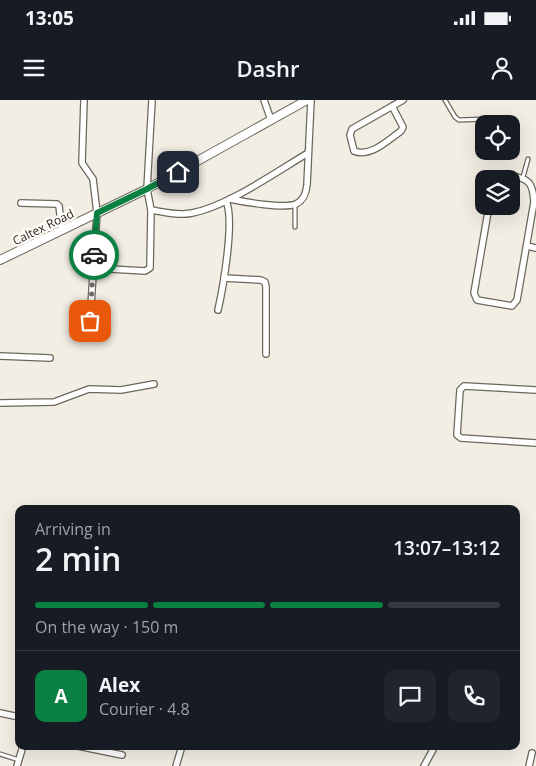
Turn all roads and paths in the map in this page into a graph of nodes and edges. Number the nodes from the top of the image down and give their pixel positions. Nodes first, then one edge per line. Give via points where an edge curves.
1 (84, 100) edge
2 (152, 100) edge
3 (264, 100) edge
4 (307, 100) edge
5 (311, 100) edge
6 (403, 100) edge
7 (445, 100) edge
8 (392, 106) junction
9 (475, 119) edge
10 (271, 120) junction
11 (308, 153) junction
12 (528, 159) dead end
13 (520, 177) edge
14 (523, 177) junction
15 (147, 189) junction
16 (228, 200) junction
17 (21, 203) dead end
18 (295, 204) junction
19 (150, 210) junction
20 (97, 213) junction
21 (487, 215) edge
22 (295, 227) dead end
23 (62, 230) junction
24 (526, 246) junction
25 (536, 248) edge
26 (0, 260) edge
27 (93, 268) junction
28 (224, 278) junction
29 (218, 310) dead end
30 (90, 321) dead end
31 (266, 354) dead end
32 (0, 356) edge
33 (50, 358) dead end
34 (154, 384) dead end
35 (536, 390) edge
36 (0, 403) edge
37 (536, 443) edge
38 (0, 713) edge
39 (15, 716) edge
40 (22, 750) edge
41 (98, 750) edge
42 (181, 750) edge
43 (433, 750) edge
44 (532, 753) dead end
45 (0, 754) edge
46 (122, 755) dead end
47 (18, 763) edge
48 (176, 766) edge
49 (424, 766) edge
50 (530, 766) edge

1 - 20 street via 82,163 93,179
2 - 15 street
3 - 10 street
4 - 10 street, Caltex Road
5 - 11 street
6 - 8 street
7 - 9 lane via 457,119
8 - 8 street via 352,130 354,151 370,152 401,131 403,127
10 - 15 street, Caltex Road
11 - 16 street
11 - 18 street via 307,191
12 - 14 lane
13 - 14 street
14 - 24 street via 532,187 534,202
15 - 19 street
15 - 20 street, Caltex Road
16 - 18 street
16 - 19 street via 192,213
16 - 28 street via 230,211
17 - 23 street via 57,204
18 - 22 lane
19 - 27 street via 148,270
20 - 23 street, Caltex Road
20 - 27 street
21 - 24 street via 474,293 477,300 515,304
23 - 26 street, Caltex Road
24 - 25 street
27 - 30 street
28 - 29 street
28 - 31 street via 265,282
32 - 33 street
34 - 36 street via 121,390 89,389 54,402
35 - 37 street via 461,387 457,434 461,438
38 - 39 street
40 - 47 street
41 - 46 street
42 - 48 street
43 - 49 street
44 - 50 street
45 - 47 lane

